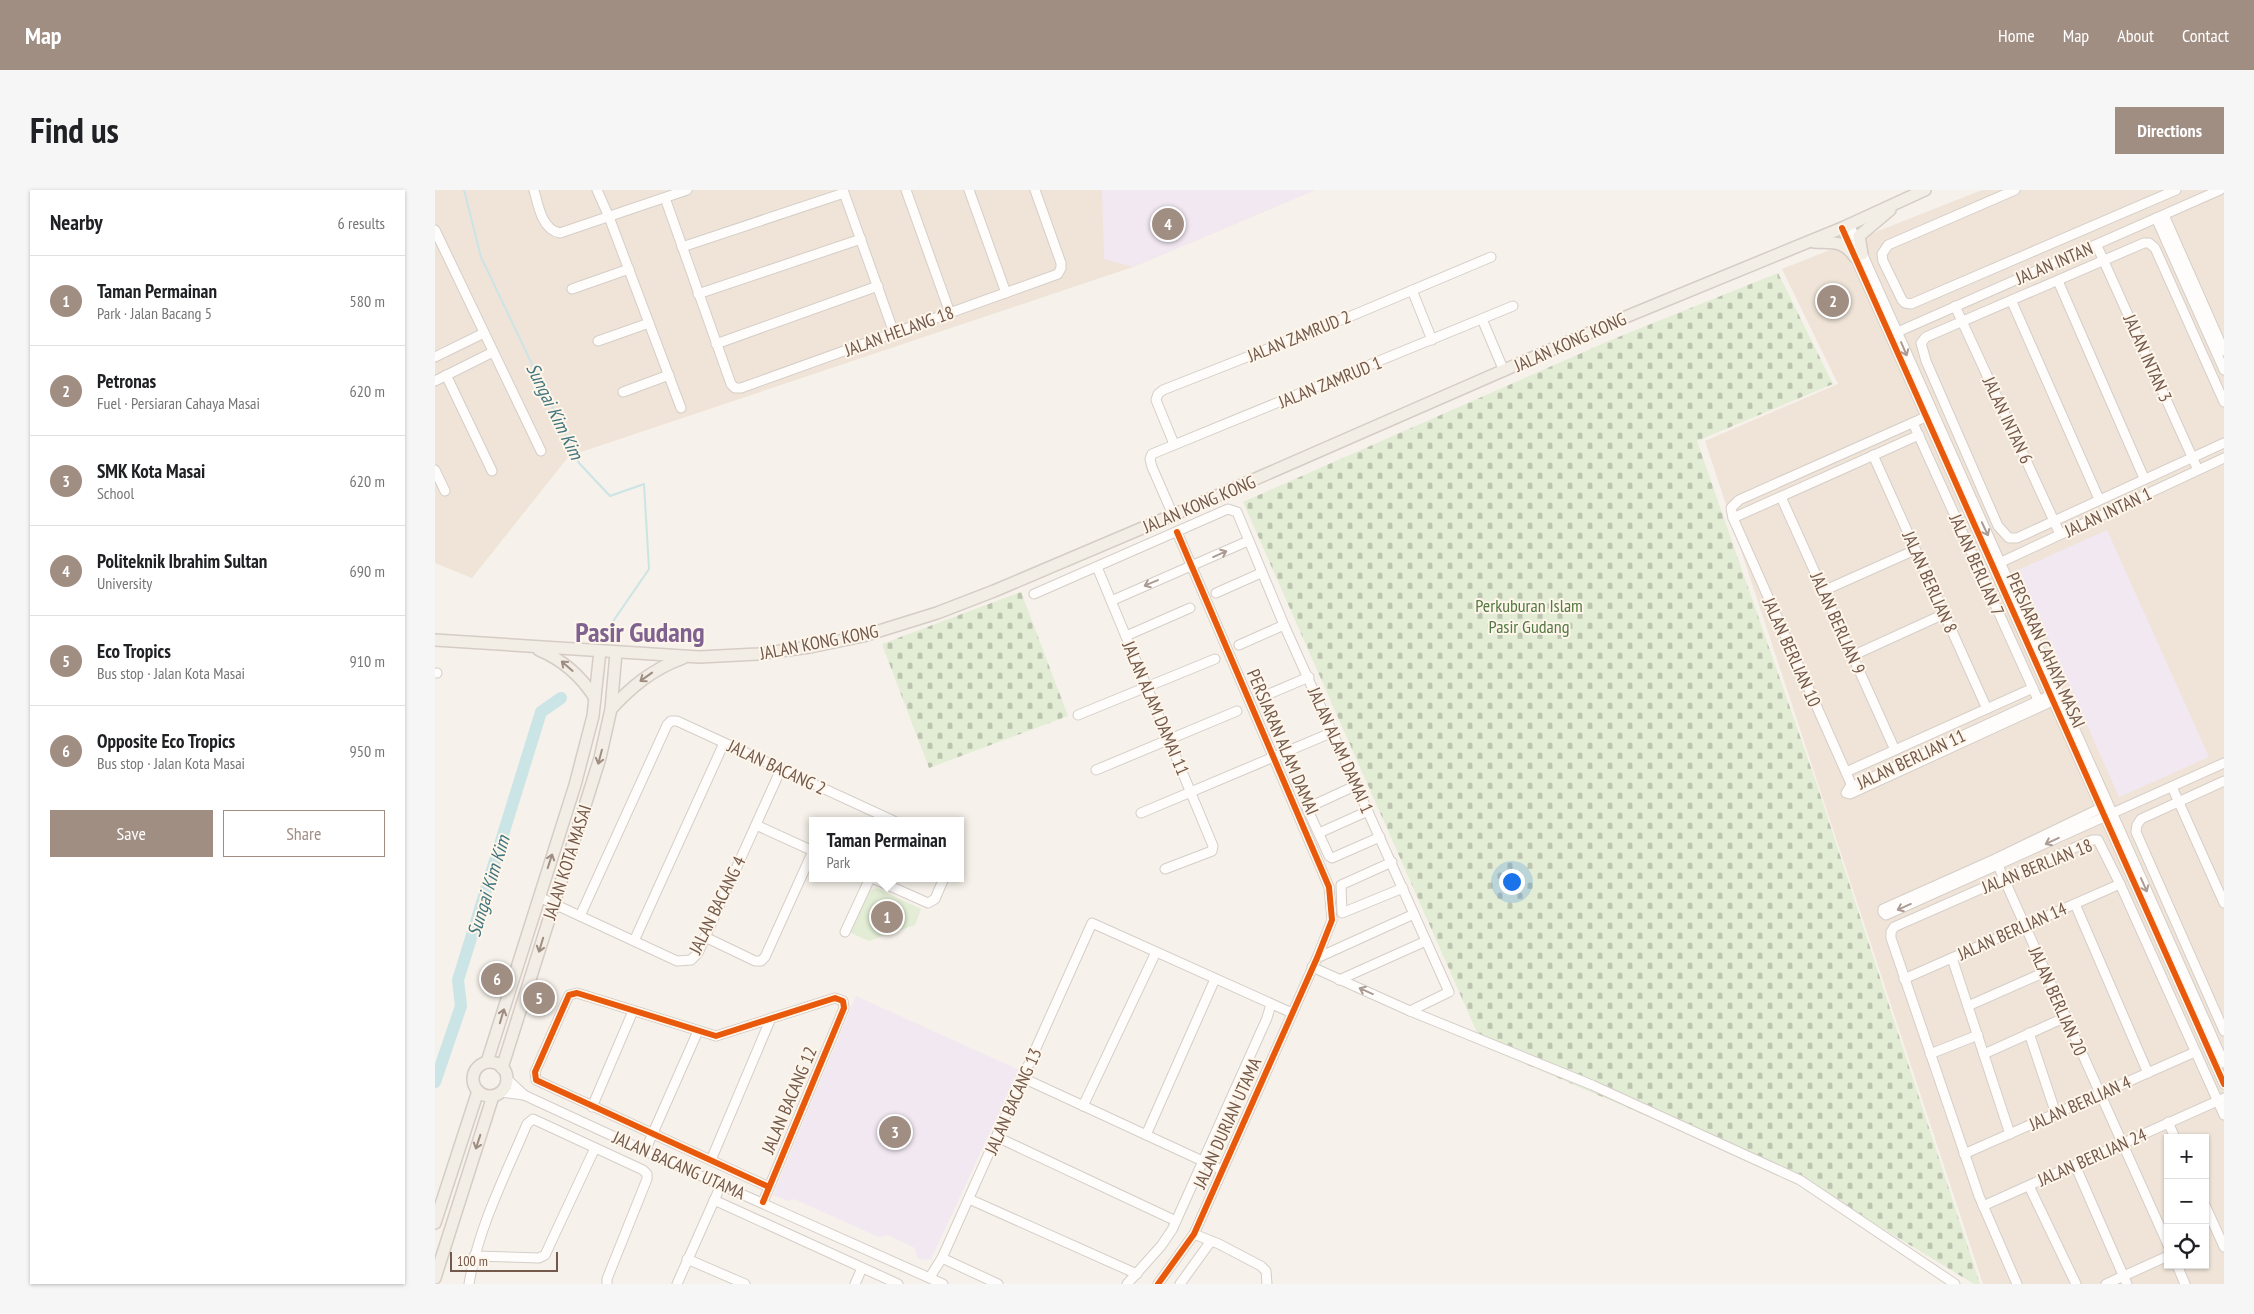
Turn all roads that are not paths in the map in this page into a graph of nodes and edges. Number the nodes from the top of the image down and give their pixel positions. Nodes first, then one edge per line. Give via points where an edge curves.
1 (534, 190) edge
2 (597, 190) edge
3 (687, 190) edge
4 (906, 190) edge
5 (969, 190) edge
6 (1035, 190) edge
7 (1925, 190) edge
8 (2015, 190) edge
9 (2176, 190) edge
10 (2220, 190) edge
11 (844, 191) edge
12 (665, 198) junction
13 (1903, 200) junction
14 (609, 217) junction
15 (2160, 217) junction
16 (1846, 226) junction
17 (435, 230) edge
18 (861, 239) junction
19 (1810, 242) junction
20 (2097, 246) junction
21 (682, 247) junction
22 (1859, 256) junction
23 (1491, 257) dead end
24 (2104, 261) junction
25 (2009, 262) junction
26 (629, 269) junction
27 (1891, 279) junction
28 (2015, 279) junction
29 (2058, 281) junction
30 (878, 286) junction
31 (1877, 286) junction
32 (572, 289) dead end
33 (1412, 290) junction
34 (1006, 293) junction
35 (699, 294) junction
36 (2012, 302) junction
37 (1513, 306) dead end
38 (1955, 306) junction
39 (950, 313) junction
40 (1481, 319) junction
41 (649, 322) junction
42 (1963, 322) junction
43 (894, 332) junction
44 (484, 333) junction
45 (1893, 334) junction
46 (1432, 340) junction
47 (598, 341) dead end
48 (716, 344) junction
49 (2224, 351) edge
50 (493, 352) junction
51 (435, 357) edge
52 (2224, 370) edge
53 (1504, 371) junction
54 (446, 375) junction
55 (669, 375) junction
56 (435, 381) edge
57 (623, 392) dead end
58 (2224, 402) edge
59 (681, 408) dead end
60 (1929, 416) junction
61 (1913, 422) junction
62 (1919, 435) junction
63 (1174, 444) junction
64 (2224, 444) edge
65 (541, 451) dead end
66 (1873, 455) junction
67 (2192, 457) junction
68 (2224, 458) edge
69 (435, 470) edge
70 (2198, 470) junction
71 (492, 471) dead end
72 (2144, 478) junction
73 (445, 491) dead end
74 (1781, 497) junction
75 (2099, 499) junction
76 (1173, 516) junction
77 (1733, 518) junction
78 (2053, 520) junction
79 (1177, 532) junction
80 (2060, 534) junction
81 (1249, 541) junction
82 (1915, 550) junction
83 (1996, 564) junction
84 (1191, 566) junction
85 (1097, 567) junction
86 (1261, 573) junction
87 (1823, 591) junction
88 (1216, 593) dead end
89 (1034, 594) dead end
90 (1111, 601) junction
91 (1190, 608) dead end
92 (1944, 614) junction
93 (1284, 624) junction
94 (1126, 636) junction
95 (435, 640) edge
96 (1239, 645) dead end
97 (530, 646) junction
98 (600, 651) junction
99 (616, 653) junction
100 (689, 656) junction
101 (1852, 656) junction
102 (1215, 659) dead end
103 (1309, 677) junction
104 (1147, 687) junction
105 (2033, 688) junction
106 (1262, 697) dead end
107 (2055, 697) junction
108 (595, 698) junction
109 (2040, 704) junction
110 (1987, 709) junction
111 (611, 710) junction
112 (1237, 711) dead end
113 (1078, 715) dead end
114 (1333, 732) junction
115 (1168, 740) junction
116 (724, 743) junction
117 (1895, 750) junction
118 (1273, 757) junction
119 (2224, 763) edge
120 (781, 769) junction
121 (1096, 770) dead end
122 (1846, 772) junction
123 (2224, 781) edge
124 (1357, 785) junction
125 (1852, 786) joint
126 (2172, 787) junction
127 (1191, 793) junction
128 (2177, 801) junction
129 (2106, 810) junction
130 (1368, 811) junction
131 (1141, 813) dead end
132 (884, 817) edge
133 (756, 825) junction
134 (1319, 833) junction
135 (1380, 837) junction
136 (809, 849) edge
137 (809, 860) edge
138 (1392, 862) junction
139 (1996, 863) junction
140 (1165, 869) dead end
141 (2004, 879) junction
142 (869, 882) edge
143 (880, 882) edge
144 (942, 882) edge
145 (2120, 884) junction
146 (1403, 888) junction
147 (539, 897) junction
148 (2224, 903) edge
149 (554, 904) junction
150 (2075, 904) junction
151 (1415, 914) junction
152 (580, 916) junction
153 (2025, 926) junction
154 (845, 932) dead end
155 (705, 937) junction
156 (634, 941) junction
157 (1426, 942) junction
158 (1156, 952) junction
159 (1317, 958) junction
160 (1952, 958) junction
161 (1312, 967) junction
162 (2045, 972) junction
163 (1905, 978) junction
164 (1215, 979) junction
165 (1339, 980) junction
166 (1271, 1004) junction
167 (1968, 1006) junction
168 (633, 1011) junction
169 (1410, 1011) junction
170 (1291, 1013) junction
171 (2066, 1017) junction
172 (771, 1018) junction
173 (698, 1031) junction
174 (2224, 1031) edge
175 (2029, 1033) junction
176 (1978, 1036) junction
177 (2224, 1036) edge
178 (2214, 1041) junction
179 (2195, 1052) junction
180 (1930, 1054) junction
181 (1983, 1054) junction
182 (487, 1062) junction
183 (2224, 1063) edge
184 (504, 1073) junction
185 (2148, 1073) junction
186 (1023, 1078) junction
187 (2224, 1084) edge
188 (478, 1091) junction
189 (497, 1094) junction
190 (2100, 1094) junction
191 (524, 1095) junction
192 (2221, 1099) edge
193 (1083, 1106) junction
194 (592, 1107) junction
195 (2056, 1114) junction
196 (2224, 1116) edge
197 (2168, 1122) junction
198 (653, 1134) junction
199 (2010, 1134) junction
200 (2173, 1134) edge
201 (1146, 1135) junction
202 (997, 1137) junction
203 (2122, 1143) junction
204 (595, 1148) junction
205 (645, 1151) junction
206 (1964, 1154) junction
207 (711, 1160) junction
208 (1203, 1161) junction
209 (2075, 1164) junction
210 (1222, 1170) junction
211 (721, 1185) junction
212 (2029, 1186) junction
213 (769, 1187) junction
214 (969, 1199) junction
215 (713, 1200) junction
216 (763, 1202) junction
217 (1983, 1206) junction
218 (2209, 1214) edge
219 (1176, 1221) junction
220 (435, 1224) edge
221 (1194, 1234) junction
222 (2164, 1236) edge
223 (1211, 1241) junction
224 (2224, 1247) edge
225 (474, 1256) junction
226 (942, 1258) junction
227 (2164, 1258) edge
228 (687, 1259) junction
229 (862, 1268) junction
230 (2179, 1269) edge
231 (1137, 1274) junction
232 (930, 1277) junction
233 (435, 1278) edge
234 (2126, 1280) edge
235 (469, 1284) edge
236 (607, 1284) edge
237 (677, 1284) edge
238 (745, 1284) edge
239 (855, 1284) edge
240 (898, 1284) edge
241 (943, 1284) edge
242 (998, 1284) edge
243 (1127, 1284) edge
244 (1158, 1284) edge
245 (1180, 1284) edge
246 (1267, 1284) edge
247 (1955, 1284) edge
248 (2017, 1284) edge
249 (2076, 1284) edge
250 (2106, 1284) edge
251 (2185, 1284) edge

1 - 14 street via 541,213 553,232 570,231
2 - 14 street
3 - 12 street
4 - 39 street
5 - 34 street
6 - 34 street, JALAN HELANG 18 via 1061,270 1056,275
7 - 13 main road, JALAN KONG KONG
8 - 27 street via 1888,245 1882,254
9 - 25 street
10 - 15 street, JALAN INTAN
11 - 18 street
11 - 21 street
12 - 14 street
12 - 21 street
13 - 16 main road, JALAN KONG KONG
13 - 22 main road via 1861,233
14 - 26 street
15 - 20 street, JALAN INTAN
15 - 49 street
15 - 52 street
16 - 19 main road, JALAN KONG KONG
16 - 22 street, PERSIARAN CAHAYA MASAI
17 - 44 street
18 - 30 street
18 - 35 street
19 - 22 main road via 1843,244
19 - 53 main road, JALAN KONG KONG via 1628,316
20 - 24 street, JALAN INTAN 3
20 - 28 street, JALAN INTAN
21 - 35 street
22 - 31 street, PERSIARAN CAHAYA MASAI
22 - 45 street, PERSIARAN CAHAYA MASAI
23 - 33 street, JALAN ZAMRUD 2
24 - 29 street
24 - 58 street via 2144,243 2155,248
24 - 67 street, JALAN INTAN 3
25 - 27 street via 1911,304 1902,300
25 - 28 street
26 - 32 street
26 - 41 street
27 - 31 street
28 - 38 street, JALAN INTAN
29 - 36 street
29 - 72 street
30 - 43 street
30 - 48 street
31 - 45 street, PERSIARAN CAHAYA MASAI
33 - 46 street
33 - 63 street, JALAN ZAMRUD 2 via 1163,390 1156,400
34 - 39 street, JALAN HELANG 18
35 - 48 street
36 - 42 street
36 - 75 street
37 - 40 street, JALAN ZAMRUD 1
38 - 42 street, JALAN INTAN 6
38 - 45 street, JALAN INTAN
39 - 43 street, JALAN HELANG 18
40 - 46 street, JALAN ZAMRUD 1
40 - 53 street
41 - 47 street
41 - 55 street
42 - 78 street, JALAN INTAN 6
42 - 78 street, JALAN INTAN 1 via 1921,342 2003,534 2017,538
43 - 48 street, JALAN HELANG 18 via 741,388 731,384
44 - 50 street
44 - 51 street
45 - 60 street, PERSIARAN CAHAYA MASAI
46 - 63 street, JALAN ZAMRUD 1
50 - 54 street
50 - 65 street
53 - 76 main road, JALAN KONG KONG
54 - 56 street
54 - 71 street
55 - 57 street
55 - 59 street
60 - 61 street
60 - 83 street, PERSIARAN CAHAYA MASAI
61 - 62 street, JALAN BERLIAN 7
61 - 77 street via 1739,500 1731,508
62 - 66 street
62 - 105 street, JALAN BERLIAN 7
63 - 76 street, JALAN ZAMRUD 1 via 1156,451 1150,459
64 - 67 street, JALAN INTAN 1
66 - 74 street
66 - 82 street, JALAN BERLIAN 8
67 - 70 street, JALAN INTAN 3
67 - 72 street, JALAN INTAN 1
68 - 70 street, JALAN INTAN 1
69 - 73 street
70 - 80 street, JALAN INTAN 1
72 - 75 street, JALAN INTAN 1
74 - 77 street
74 - 87 street, JALAN BERLIAN 9
75 - 78 street, JALAN INTAN 1
76 - 100 main road, JALAN KONG KONG via 937,614 863,636 758,654
77 - 122 street, JALAN BERLIAN 10
78 - 80 street, JALAN INTAN 6
79 - 81 street, JALAN ALAM DAMAI 1 via 1232,510 1237,512
79 - 84 street, PERSIARAN ALAM DAMAI
79 - 85 street
80 - 83 street, JALAN INTAN 1
84 -> 81 street
81 - 86 street, JALAN ALAM DAMAI 1
82 - 87 street
82 - 92 street, JALAN BERLIAN 8
83 - 107 street, PERSIARAN CAHAYA MASAI
84 -> 90 street
84 - 118 street, PERSIARAN ALAM DAMAI
85 - 89 street
85 - 90 street, JALAN ALAM DAMAI 11
86 - 88 street
86 - 93 street, JALAN ALAM DAMAI 1
87 - 101 street, JALAN BERLIAN 9
90 - 94 street, JALAN ALAM DAMAI 11
91 - 94 street
92 - 101 street
92 - 110 street, JALAN BERLIAN 8
93 - 96 street
93 - 103 street, JALAN ALAM DAMAI 1
94 - 104 street, JALAN ALAM DAMAI 11
95 - 97 main road, JALAN KONG KONG
97 - 98 main road, JALAN KONG KONG
108 -> 97 main road via 562,662
98 - 99 main road, JALAN KONG KONG
98 - 108 main road, JALAN KOTA MASAI
99 - 100 main road, JALAN KONG KONG
99 - 111 main road, JALAN KOTA MASAI
100 -> 111 main road via 646,676
101 - 117 street, JALAN BERLIAN 9
102 - 104 street
103 - 106 street
103 - 114 street, JALAN ALAM DAMAI 1
104 - 113 street
104 - 115 street, JALAN ALAM DAMAI 11
105 - 109 street, JALAN BERLIAN 7
105 - 110 street
107 - 109 street, JALAN BERLIAN 11
107 - 129 street, PERSIARAN CAHAYA MASAI
147 -> 108 main road, JALAN KOTA MASAI via 575,785
109 - 125 street, JALAN BERLIAN 11 via 1847,794 1846,789
110 - 117 street
111 -> 149 main road, JALAN KOTA MASAI via 600,758
112 - 115 street
114 - 118 street
114 - 124 street, JALAN ALAM DAMAI 1
115 - 121 street
115 - 127 street, JALAN ALAM DAMAI 11
116 - 120 street, JALAN BACANG 2
116 - 152 street, JALAN BACANG 2 via 674,720 669,722
116 - 156 street
117 - 122 street
118 - 127 street
118 - 159 street, PERSIARAN ALAM DAMAI via 1329,887 1331,920
119 - 126 street
120 - 132 street, JALAN BACANG 2
120 - 133 street, JALAN BACANG 4
122 - 125 street, JALAN BERLIAN 10
123 - 128 street
124 - 130 street, JALAN ALAM DAMAI 1
124 - 134 street via 1307,808
126 - 128 street
126 - 129 street
127 - 131 street
127 - 140 street, JALAN ALAM DAMAI 11 via 1213,849
128 - 148 street
128 - 174 street via 2141,819 2136,832
129 - 139 street
129 -> 178 street, PERSIARAN CAHAYA MASAI
129 - 187 street, PERSIARAN CAHAYA MASAI
130 - 134 street
130 - 135 street, JALAN ALAM DAMAI 1
133 - 136 street
133 - 155 street, JALAN BACANG 4
134 - 135 street via 1331,858
135 - 138 street, JALAN ALAM DAMAI 1
137 - 155 street via 765,957 758,961
138 - 146 street, JALAN ALAM DAMAI 1
138 - 146 street via 1341,885 1343,914
139 -> 139 street via 1886,915 1883,912 1883,909
139 - 141 street, JALAN BERLIAN 20
141 - 145 street, JALAN BERLIAN 18 via 2095,840 2101,842
141 - 153 street, JALAN BERLIAN 20
141 - 163 street, JALAN BERLIAN 18 via 1892,929 1891,938
142 - 154 street
143 - 144 street via 928,903 933,901
145 - 150 street, JALAN BERLIAN 14
145 - 179 street, JALAN BERLIAN 18
146 - 151 street, JALAN ALAM DAMAI 1
147 - 149 street, JALAN BACANG 4
182 -> 147 main road, JALAN KOTA MASAI
149 - 152 street, JALAN BACANG 4
149 -> 184 main road, JALAN KOTA MASAI
150 - 153 street, JALAN BERLIAN 14
150 - 185 street
151 - 157 street, JALAN ALAM DAMAI 1
151 - 159 street
152 - 156 street, JALAN BACANG 4
153 - 160 street, JALAN BERLIAN 14
153 - 162 street, JALAN BERLIAN 20
155 - 156 street, JALAN BACANG 4 via 695,957 686,962
157 - 165 street
157 - 169 street, JALAN ALAM DAMAI 1 via 1449,992
158 - 164 street
158 - 186 street, JALAN BACANG 13 via 1092,923
158 - 193 street
159 - 161 street, PERSIARAN ALAM DAMAI
160 - 163 street, JALAN BERLIAN 14
160 - 167 street
161 - 165 street
161 - 170 street, JALAN DURIAN UTAMA
162 - 167 street
162 - 171 street, JALAN BERLIAN 20
163 - 180 street
164 - 166 street
164 - 201 street
169 -> 165 street
166 - 170 street
166 - 208 street
167 - 176 street
168 - 173 street
168 - 194 street
168 - 194 street via 574,992 569,995 536,1070 538,1081
169 - 247 street via 1591,1085 1800,1180
170 - 210 street, JALAN DURIAN UTAMA
171 - 175 street
171 - 190 street, JALAN BERLIAN 20
172 - 173 street via 717,1036
172 - 207 street
172 - 213 street, JALAN BACANG 12 via 837,998 844,1003
173 - 198 street
175 - 181 street
175 - 195 street
176 - 180 street
176 - 181 street
177 - 178 street
178 - 183 street, PERSIARAN CAHAYA MASAI
179 - 185 street, JALAN BERLIAN 4
179 - 192 street, JALAN BERLIAN 18
180 - 206 street
181 - 199 street
182 - 184 main road
182 - 188 main road via 475,1071 473,1082
184 - 189 main road via 506,1083
184 - 191 street, JALAN BACANG UTAMA
185 - 190 street, JALAN BERLIAN 4
186 - 193 street
186 - 202 street, JALAN BACANG 13
188 - 189 main road
188 - 220 main road
189 - 191 street, JALAN BACANG UTAMA
189 -> 233 main road
190 - 195 street, JALAN BERLIAN 4
190 - 203 street, JALAN BERLIAN 20
191 - 205 street, JALAN BACANG UTAMA
192 - 196 street, JALAN BERLIAN 18
192 - 197 street, JALAN BERLIAN 24
193 - 201 street
194 - 198 street
195 - 199 street, JALAN BERLIAN 4
197 - 200 street
197 - 203 street, JALAN BERLIAN 24
198 - 205 street
198 - 207 street
199 - 206 street, JALAN BERLIAN 4
201 - 208 street
202 - 214 street, JALAN BACANG 13
202 - 219 street
203 - 209 street, JALAN BERLIAN 24
203 - 222 street, JALAN BERLIAN 20
204 - 225 street via 545,1255 539,1258
204 - 225 street via 538,1121 528,1122
204 - 236 street via 647,1174
205 - 211 street, JALAN BACANG UTAMA
206 - 217 street
207 - 213 street
208 - 210 street
208 - 219 street
209 - 212 street, JALAN BERLIAN 24
209 - 234 street
210 - 221 street, JALAN DURIAN UTAMA
211 - 215 street
211 - 216 street, JALAN BACANG UTAMA
212 - 217 street, JALAN BERLIAN 24
212 - 249 street
213 - 216 street, JALAN BACANG 12
214 - 226 street, JALAN BACANG 13
214 - 231 street
215 - 228 street
215 - 229 street
216 - 232 street, JALAN BACANG UTAMA
217 - 248 street
218 - 224 street
219 - 231 street via 1161,1246
221 - 223 street
221 - 244 street, JALAN DURIAN UTAMA
223 - 245 street
223 - 246 street via 1261,1266 1266,1270
225 - 235 street
226 - 232 street, JALAN BACANG 13
226 - 242 street
227 - 234 street
228 - 237 street
228 - 238 street
229 - 239 street
229 - 240 street
230 - 251 street
231 - 243 street
232 - 241 street, JALAN BACANG UTAMA
234 - 250 street

